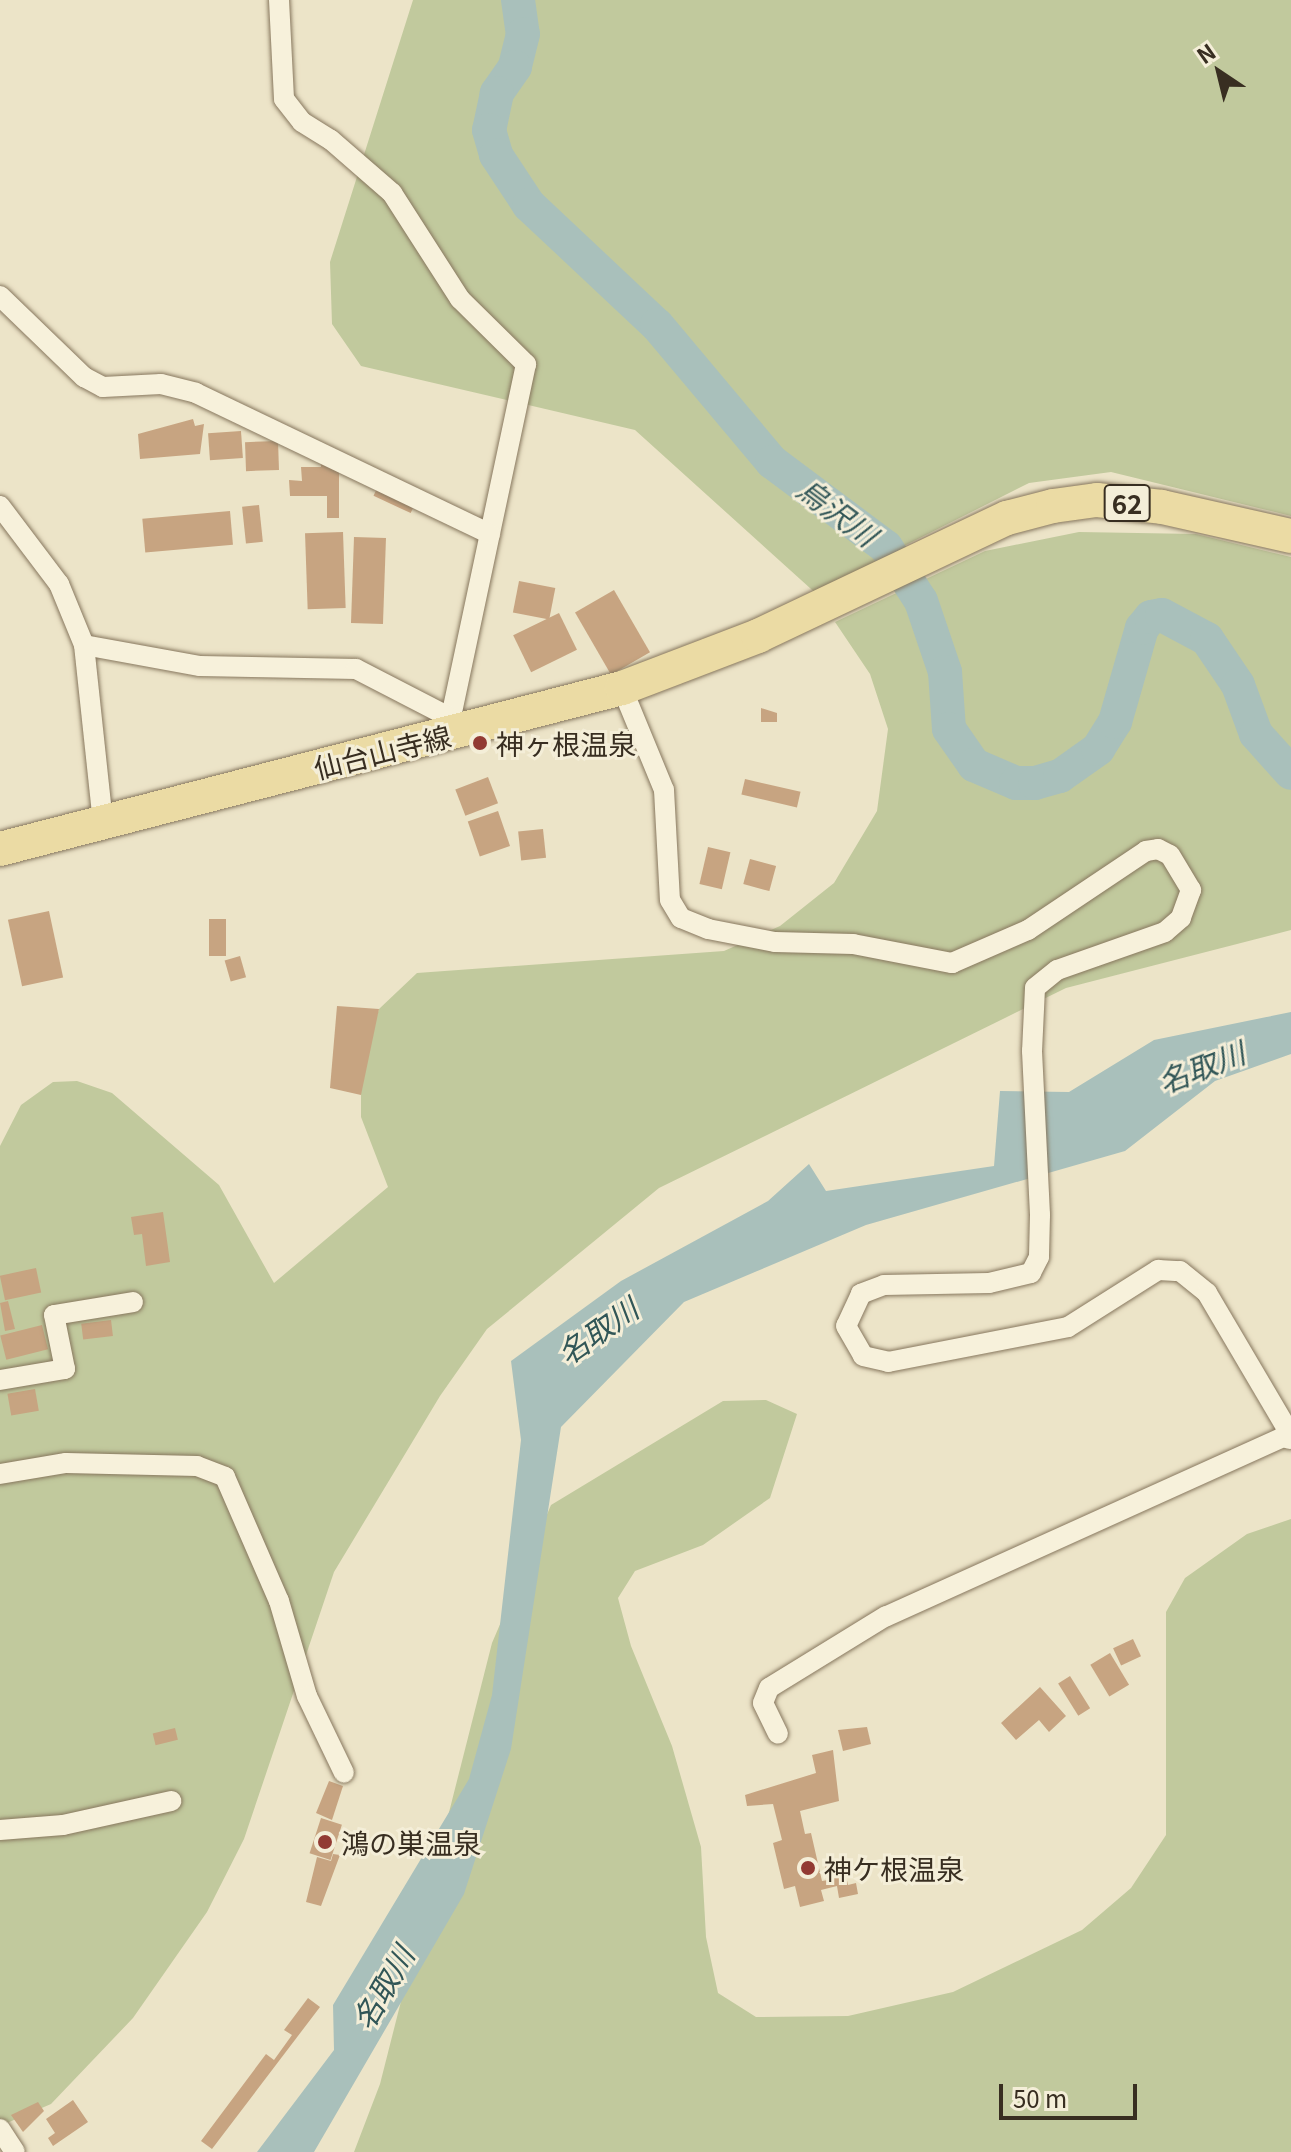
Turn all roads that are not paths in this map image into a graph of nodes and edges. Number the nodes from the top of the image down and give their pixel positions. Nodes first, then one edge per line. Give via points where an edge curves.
1 (279, 0) edge
2 (0, 296) edge
3 (0, 506) edge
4 (490, 534) junction
5 (1291, 536) edge
6 (84, 645) junction
7 (622, 688) junction
8 (453, 725) junction
9 (103, 822) junction
10 (0, 849) edge
11 (133, 1302) dead end
12 (0, 1380) edge
13 (1290, 1434) edge
14 (0, 1474) edge
15 (778, 1734) dead end
16 (344, 1773) dead end
17 (171, 1801) dead end
18 (0, 1830) edge
19 (0, 2129) edge
20 (15, 2152) edge

1 - 4 street via 284,99 302,122 392,193 460,299 526,364
2 - 4 street via 84,377 103,387 161,384 196,393
3 - 6 street via 59,584
4 - 8 street
5 - 7 main road, 仙台山寺線 / 62 via 1162,507 1097,500 1007,518 758,636
6 - 8 street via 200,666 356,669
6 - 9 street
7 - 8 main road, 仙台山寺線 / 62
7 - 13 street via 664,790 670,900 681,918 708,929 775,942 853,944 952,963 1028,930 1146,851 1170,855 1191,890 1181,918 1165,932 1043,979 1032,1001 1040,1215 1039,1257 1031,1273 989,1283 884,1285 861,1294 846,1326 863,1356 888,1362 1034,1335 1078,1321 1158,1270 1180,1271 1207,1293
8 - 9 main road, 仙台山寺線 / 62
9 - 10 main road, 仙台山寺線 / 62
11 - 12 street via 54,1315 65,1369
13 - 15 street via 886,1616 769,1688 763,1703
14 - 16 street via 66,1463 197,1466 225,1477 279,1601 307,1696
17 - 18 street via 63,1825
19 - 20 street

